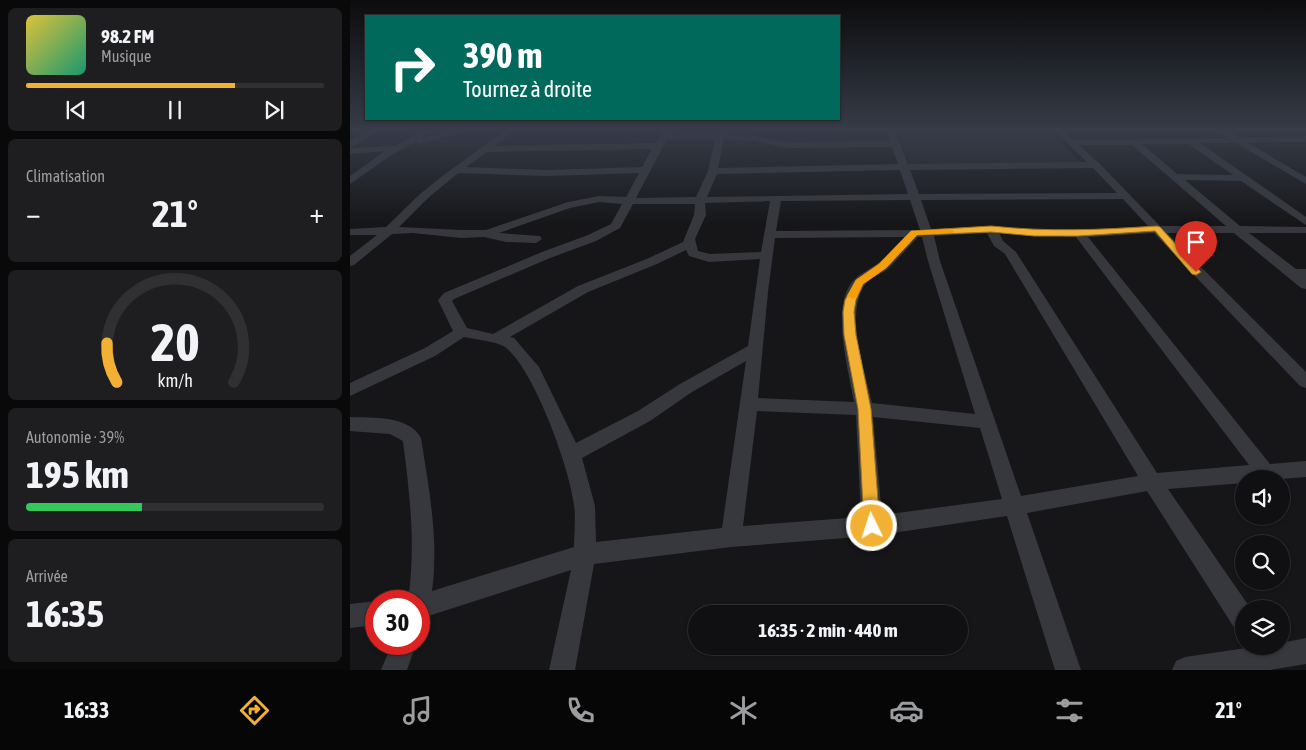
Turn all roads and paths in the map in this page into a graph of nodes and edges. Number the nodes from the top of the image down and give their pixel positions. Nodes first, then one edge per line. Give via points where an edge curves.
1 (378, 161) edge
2 (467, 161) edge
3 (651, 161) edge
4 (715, 161) edge
5 (901, 161) edge
6 (1091, 161) edge
7 (1156, 161) edge
8 (1219, 161) edge
9 (1272, 161) edge
10 (1096, 166) junction
11 (903, 167) junction
12 (456, 170) junction
13 (646, 170) junction
14 (713, 171) junction
15 (1174, 177) junction
16 (1242, 178) junction
17 (350, 180) edge
18 (1306, 181) edge
19 (1124, 196) junction
20 (776, 198) junction
21 (914, 198) junction
22 (700, 200) junction
23 (629, 201) junction
24 (526, 221) junction
25 (1306, 222) edge
26 (991, 229) junction
27 (1157, 229) junction
28 (1236, 229) junction
29 (1306, 230) edge
30 (389, 231) junction
31 (350, 232) edge
32 (486, 233) junction
33 (921, 233) junction
34 (1078, 234) junction
35 (771, 235) junction
36 (690, 243) junction
37 (541, 247) junction
38 (767, 255) junction
39 (350, 262) edge
40 (1299, 273) edge
41 (1306, 285) edge
42 (462, 332) junction
43 (497, 338) junction
44 (756, 348) junction
45 (1306, 382) edge
46 (350, 390) edge
47 (749, 404) junction
48 (864, 409) junction
49 (987, 422) junction
50 (350, 424) edge
51 (571, 455) junction
52 (1306, 469) edge
53 (1264, 470) edge
54 (1290, 471) edge
55 (1235, 475) edge
56 (1152, 482) junction
57 (1015, 506) junction
58 (872, 526) junction
59 (731, 537) junction
60 (586, 554) junction
61 (421, 590) edge
62 (430, 603) edge
63 (1235, 606) edge
64 (365, 614) edge
65 (350, 616) edge
66 (1290, 651) edge
67 (1306, 651) edge
68 (400, 655) edge
69 (1253, 655) edge
70 (1215, 668) edge
71 (394, 670) edge
72 (562, 670) edge
73 (1068, 670) edge
74 (1185, 670) edge

1 - 17 street
2 - 12 street
3 - 13 street
4 - 14 street
5 - 11 street
6 - 10 street
7 - 15 street
8 - 16 street
9 - 18 street
10 - 11 street
10 - 19 street
11 - 14 street
11 - 21 street
12 - 13 street via 546,173
12 - 30 street
13 - 23 street
14 - 22 street
15 - 16 street
15 - 28 street
16 - 25 street
19 - 21 street
19 - 27 street
20 - 21 street
20 - 22 street
20 - 35 street
21 - 33 street
22 - 23 street
22 - 36 street via 700,215
23 - 24 street via 585,201
23 - 37 street via 616,226 592,238
24 - 32 street
24 - 37 street
26 - 33 street
26 - 34 street
26 - 56 street via 998,243 1010,252
27 - 28 street
27 - 34 street
27 - 45 street
28 - 29 street
28 - 40 street
30 - 31 street
30 - 32 street
30 - 39 street
32 - 37 street
33 - 35 street
33 - 48 street via 859,282 850,300 850,335
33 - 49 street via 934,261
34 - 53 street
35 - 38 street
36 - 38 street via 693,253 709,258
36 - 43 street via 583,289
37 - 42 street via 445,300
38 - 44 street
40 - 41 street
42 - 43 street
42 - 46 street via 430,352
43 - 51 street via 509,342 531,367
44 - 47 street
44 - 51 street via 644,416
47 - 48 street
47 - 59 street
48 - 49 street
48 - 58 street
49 - 57 street
50 - 61 street via 392,426 412,438 422,510 424,568
51 - 60 street via 585,506
52 - 54 street
55 - 56 street
56 - 57 street
56 - 63 street
57 - 58 street
57 - 73 street
58 - 59 street
59 - 60 street
60 - 62 street
60 - 72 street
64 - 65 street
66 - 67 street
68 - 71 street
69 - 70 street
70 - 74 street

